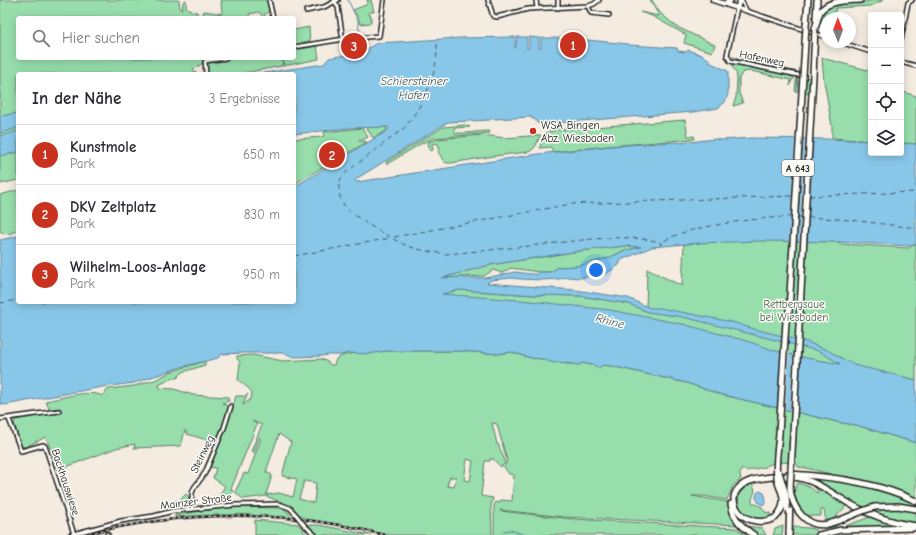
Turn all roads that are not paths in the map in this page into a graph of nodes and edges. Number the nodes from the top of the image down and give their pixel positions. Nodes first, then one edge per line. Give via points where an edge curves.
1 (269, 0) edge
2 (384, 0) edge
3 (488, 0) edge
4 (536, 0) edge
5 (558, 0) edge
6 (599, 0) edge
7 (713, 0) edge
8 (732, 0) edge
9 (736, 0) edge
10 (741, 0) edge
11 (808, 0) edge
12 (817, 0) edge
13 (860, 0) edge
14 (912, 0) edge
15 (336, 1) edge
16 (725, 4) junction
17 (588, 6) junction
18 (537, 8) junction
19 (558, 8) junction
20 (737, 8) junction
21 (306, 11) dead end
22 (749, 12) junction
23 (609, 15) dead end
24 (273, 16) edge
25 (904, 24) edge
26 (815, 28) junction
27 (820, 35) edge
28 (343, 39) junction
29 (296, 47) edge
30 (856, 47) edge
31 (868, 51) edge
32 (212, 60) edge
33 (904, 63) edge
34 (916, 66) edge
35 (206, 72) edge
36 (798, 75) dead end
37 (789, 311) junction
38 (231, 406) dead end
39 (59, 411) dead end
40 (0, 419) edge
41 (9, 419) junction
42 (764, 476) junction
43 (790, 489) junction
44 (916, 501) edge
45 (192, 509) junction
46 (916, 510) edge
47 (916, 527) edge
48 (72, 534) edge
49 (314, 535) edge
50 (754, 535) edge
51 (786, 535) edge
52 (789, 535) edge
53 (819, 535) edge

1 - 24 street
2 - 28 street via 379,36
3 - 18 street via 494,17
4 - 18 street
5 - 19 street
6 - 17 street
7 - 16 main road
8 - 16 main road
9 - 20 main road
10 - 20 main road
10 - 22 street
11 - 37 highway, A 643, bridge
12 - 26 highway, A 643
13 - 26 highway via 826,5
14 - 25 street via 908,3
15 - 21 street via 320,9
15 - 28 street
16 - 20 main road
17 - 19 street
17 - 23 street via 591,13
18 - 19 street
20 - 22 street
20 - 36 street, Hafenweg via 726,55 730,61
22 - 27 street
26 - 43 highway, A 643, bridge
28 - 29 street
30 - 31 street
32 - 35 street via 205,61
33 - 34 street
37 - 42 highway, bridge via 786,322 776,468 783,505 772,520 752,524 738,514 734,504 735,498 744,483
37 - 51 highway, A 643, bridge via 779,468 787,501
38 - 45 street, Steinweg via 205,473 192,493
39 - 41 street
40 - 41 street
41 - 48 street, Backhauswiese via 21,451 45,446
42 - 44 highway via 799,474 843,480 884,489
42 - 47 highway via 808,480 865,512
42 - 50 highway via 748,478 741,482 735,488 732,498 735,518 743,528
43 - 46 highway, bridge via 793,502 800,514 817,524 830,523 875,507 892,506
43 - 52 highway, A 643, bridge
45 - 48 street, Mainzer Straße via 121,521
45 - 49 street, Mainzer Straße, bridge via 269,503 286,506
47 - 53 highway via 846,530

